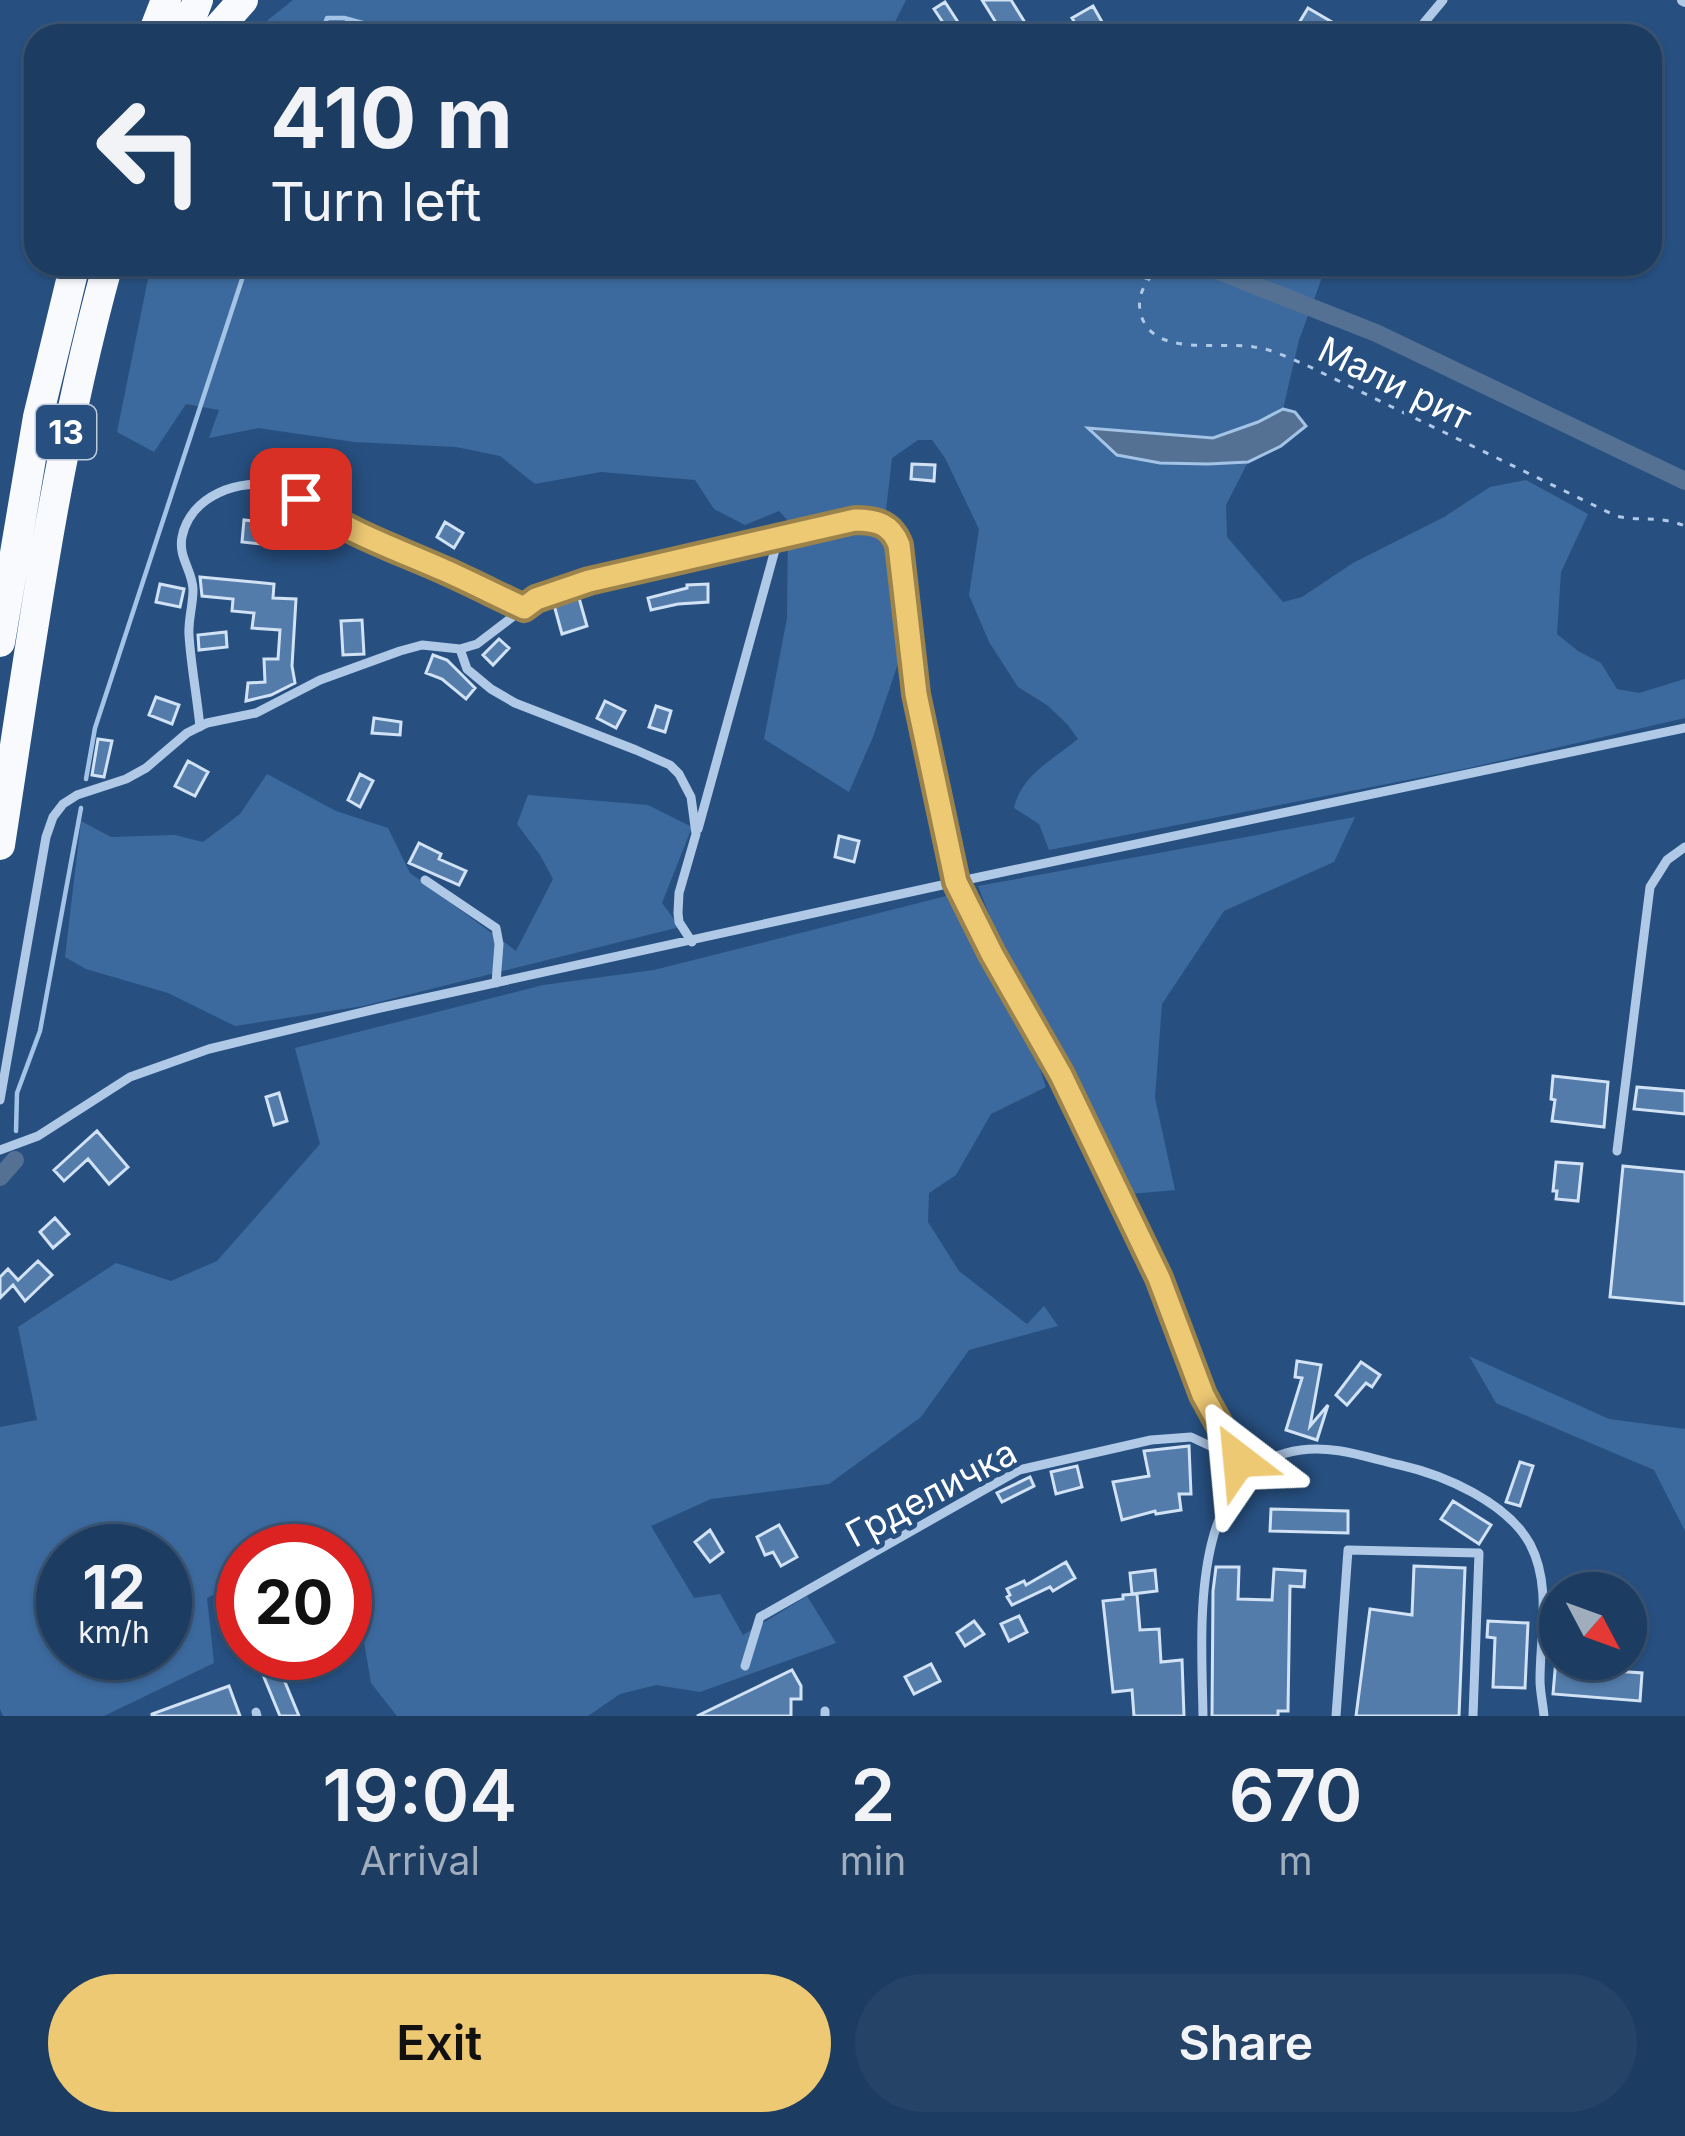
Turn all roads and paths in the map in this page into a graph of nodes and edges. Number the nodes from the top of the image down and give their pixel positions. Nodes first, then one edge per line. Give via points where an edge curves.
1 (243, 0) edge
2 (1443, 0) edge
3 (222, 24) edge
4 (1422, 24) edge
5 (72, 276) edge
6 (105, 276) edge
7 (1140, 276) edge
8 (1151, 276) edge
9 (1148, 280) junction
10 (1685, 526) edge
11 (778, 539) junction
12 (524, 608) junction
13 (0, 642) edge
14 (460, 649) junction
15 (200, 727) junction
16 (1685, 728) edge
17 (696, 834) junction
18 (0, 845) edge
19 (1685, 847) edge
20 (425, 880) dead end
21 (956, 882) junction
22 (692, 942) junction
23 (496, 983) junction
24 (0, 1100) edge
25 (1, 1146) edge
26 (1617, 1151) dead end
27 (1239, 1460) junction
28 (1252, 1470) junction
29 (745, 1666) dead end
30 (1203, 1716) edge
31 (1336, 1716) edge
32 (1473, 1716) edge
33 (1544, 1716) edge

1 - 3 highway
2 - 4 lane
5 - 13 highway, 13 via 38,417
6 - 18 highway, 13 via 51,512
7 - 9 path
8 - 9 path
9 - 10 path, Мали рит via 1139,310 1162,340 1258,347 1616,516
11 - 12 lane via 589,581
11 - 17 lane
11 - 21 lane via 855,520 894,532 916,694
12 - 14 lane
12 - 15 lane via 356,534 278,488 230,488 209,498 182,535
14 - 15 lane via 400,651 256,713
14 - 17 lane via 467,669 515,704 670,765 691,797
15 - 24 lane via 146,768 77,795 53,817
16 - 21 lane
17 - 22 lane via 678,914
19 - 26 lane via 1650,887
20 - 23 lane via 496,928
21 - 22 lane
21 - 27 lane via 1061,1075
22 - 23 lane
23 - 25 lane via 186,1056 130,1077 49,1130
27 - 28 lane, Грделичка
27 - 29 lane, Грделичка via 1191,1437 1019,1470 760,1617
28 - 30 lane via 1215,1524 1206,1562
28 - 33 lane via 1271,1458 1325,1449 1422,1470 1502,1513 1531,1546 1544,1592
31 - 32 lane via 1348,1550 1479,1553

